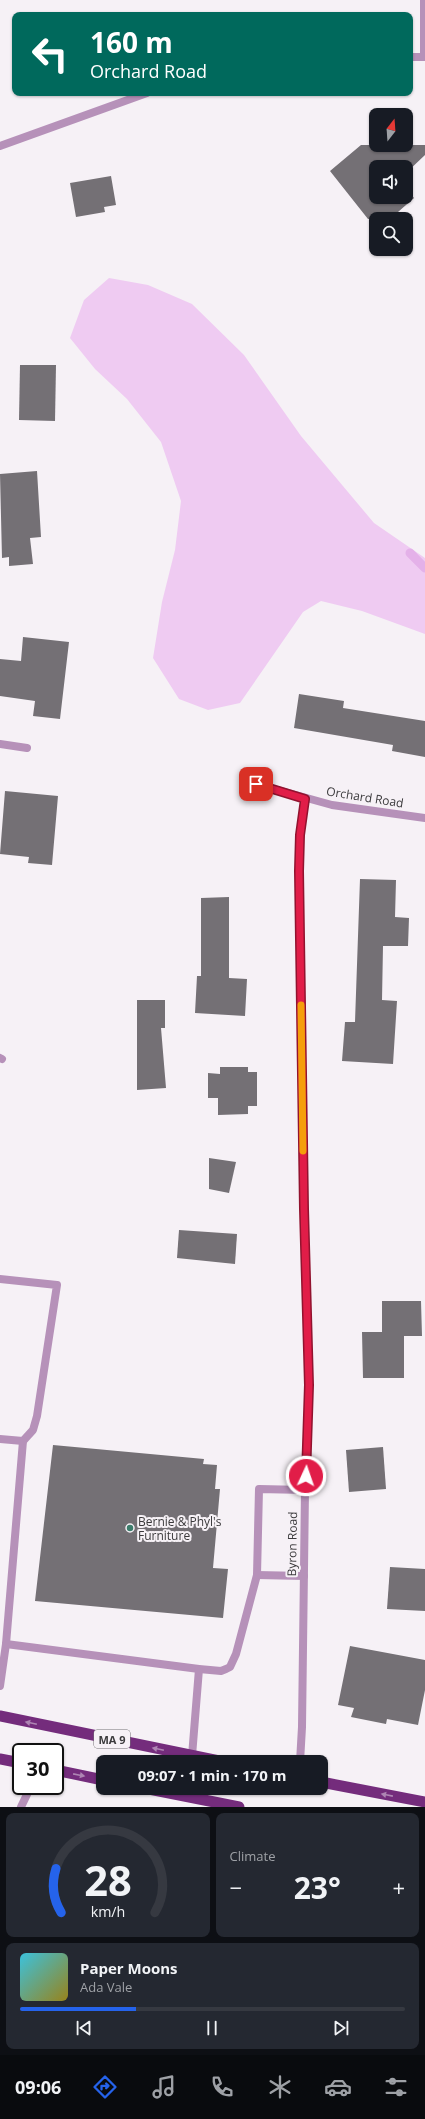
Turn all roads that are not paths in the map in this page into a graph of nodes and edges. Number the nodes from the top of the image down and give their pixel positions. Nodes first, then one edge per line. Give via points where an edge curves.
1 (424, 0) edge
2 (413, 57) edge
3 (425, 57) edge
4 (139, 96) edge
5 (0, 146) edge
6 (0, 744) edge
7 (27, 748) dead end
8 (256, 784) dead end
9 (305, 799) junction
10 (425, 818) edge
11 (0, 1279) edge
12 (0, 1439) edge
13 (23, 1441) junction
14 (305, 1490) junction
15 (257, 1575) junction
16 (304, 1576) junction
17 (6, 1644) junction
18 (199, 1669) junction
19 (0, 1686) edge
20 (0, 1716) edge
21 (187, 1755) edge
22 (192, 1755) edge
23 (300, 1755) edge
24 (0, 1759) edge
25 (12, 1761) edge
26 (64, 1772) edge
27 (96, 1779) edge
28 (328, 1783) edge
29 (27, 1795) edge
30 (172, 1795) edge
31 (425, 1802) edge
32 (209, 1804) edge
33 (21, 1807) edge
34 (239, 1807) edge

1 - 3 street
2 - 3 street
4 - 5 street
6 - 7 street
8 - 9 street, Orchard Road
9 - 10 street, Orchard Road via 354,809
9 - 14 street, Byron Road via 299,871 309,1385
11 - 13 street via 57,1285 37,1416 33,1430
12 - 13 street
13 - 17 street
14 - 15 street via 259,1489
14 - 16 street, Byron Road
15 - 16 street
15 - 18 street via 236,1654 230,1666 221,1671
16 - 23 street, Byron Road
17 - 18 street
17 - 19 street
18 - 22 street
21 -> 20 highway, MA 9
24 - 25 highway
26 -> 27 highway
31 -> 28 highway
29 - 33 street
30 - 32 highway
32 - 34 highway

